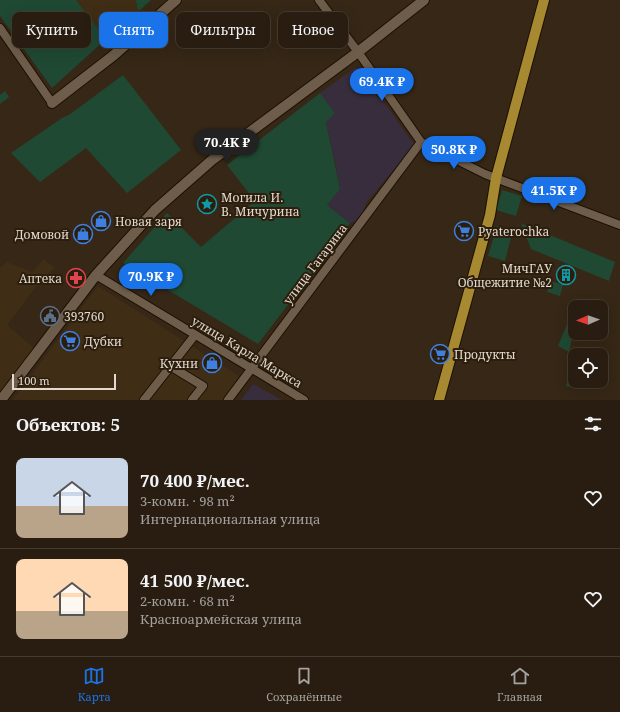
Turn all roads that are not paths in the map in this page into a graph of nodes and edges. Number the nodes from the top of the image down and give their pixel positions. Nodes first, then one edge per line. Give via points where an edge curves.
1 (176, 0) edge
2 (319, 0) edge
3 (424, 0) edge
4 (544, 0) edge
5 (0, 28) edge
6 (358, 52) junction
7 (52, 103) joint
8 (421, 142) junction
9 (496, 178) junction
10 (620, 225) edge
11 (96, 275) junction
12 (195, 335) junction
13 (170, 366) junction
14 (251, 369) junction
15 (2, 400) edge
16 (144, 400) edge
17 (192, 400) edge
18 (228, 400) edge
19 (304, 400) edge
20 (439, 400) edge

1 - 7 main road via 114,55
2 - 6 street
3 - 6 main road
4 - 9 main road
5 - 7 street
6 - 8 street
6 - 11 main road via 212,160 155,210
8 - 9 street
8 - 14 street, улица Гагарина
9 - 10 street
9 - 20 main road via 490,215
11 - 12 street, улица Карла Маркса
11 - 15 main road
12 - 13 street
12 - 14 street, улица Карла Маркса
13 - 16 street
13 - 17 street via 203,386
14 - 18 street, улица Гагарина
14 - 19 street, улица Карла Маркса

